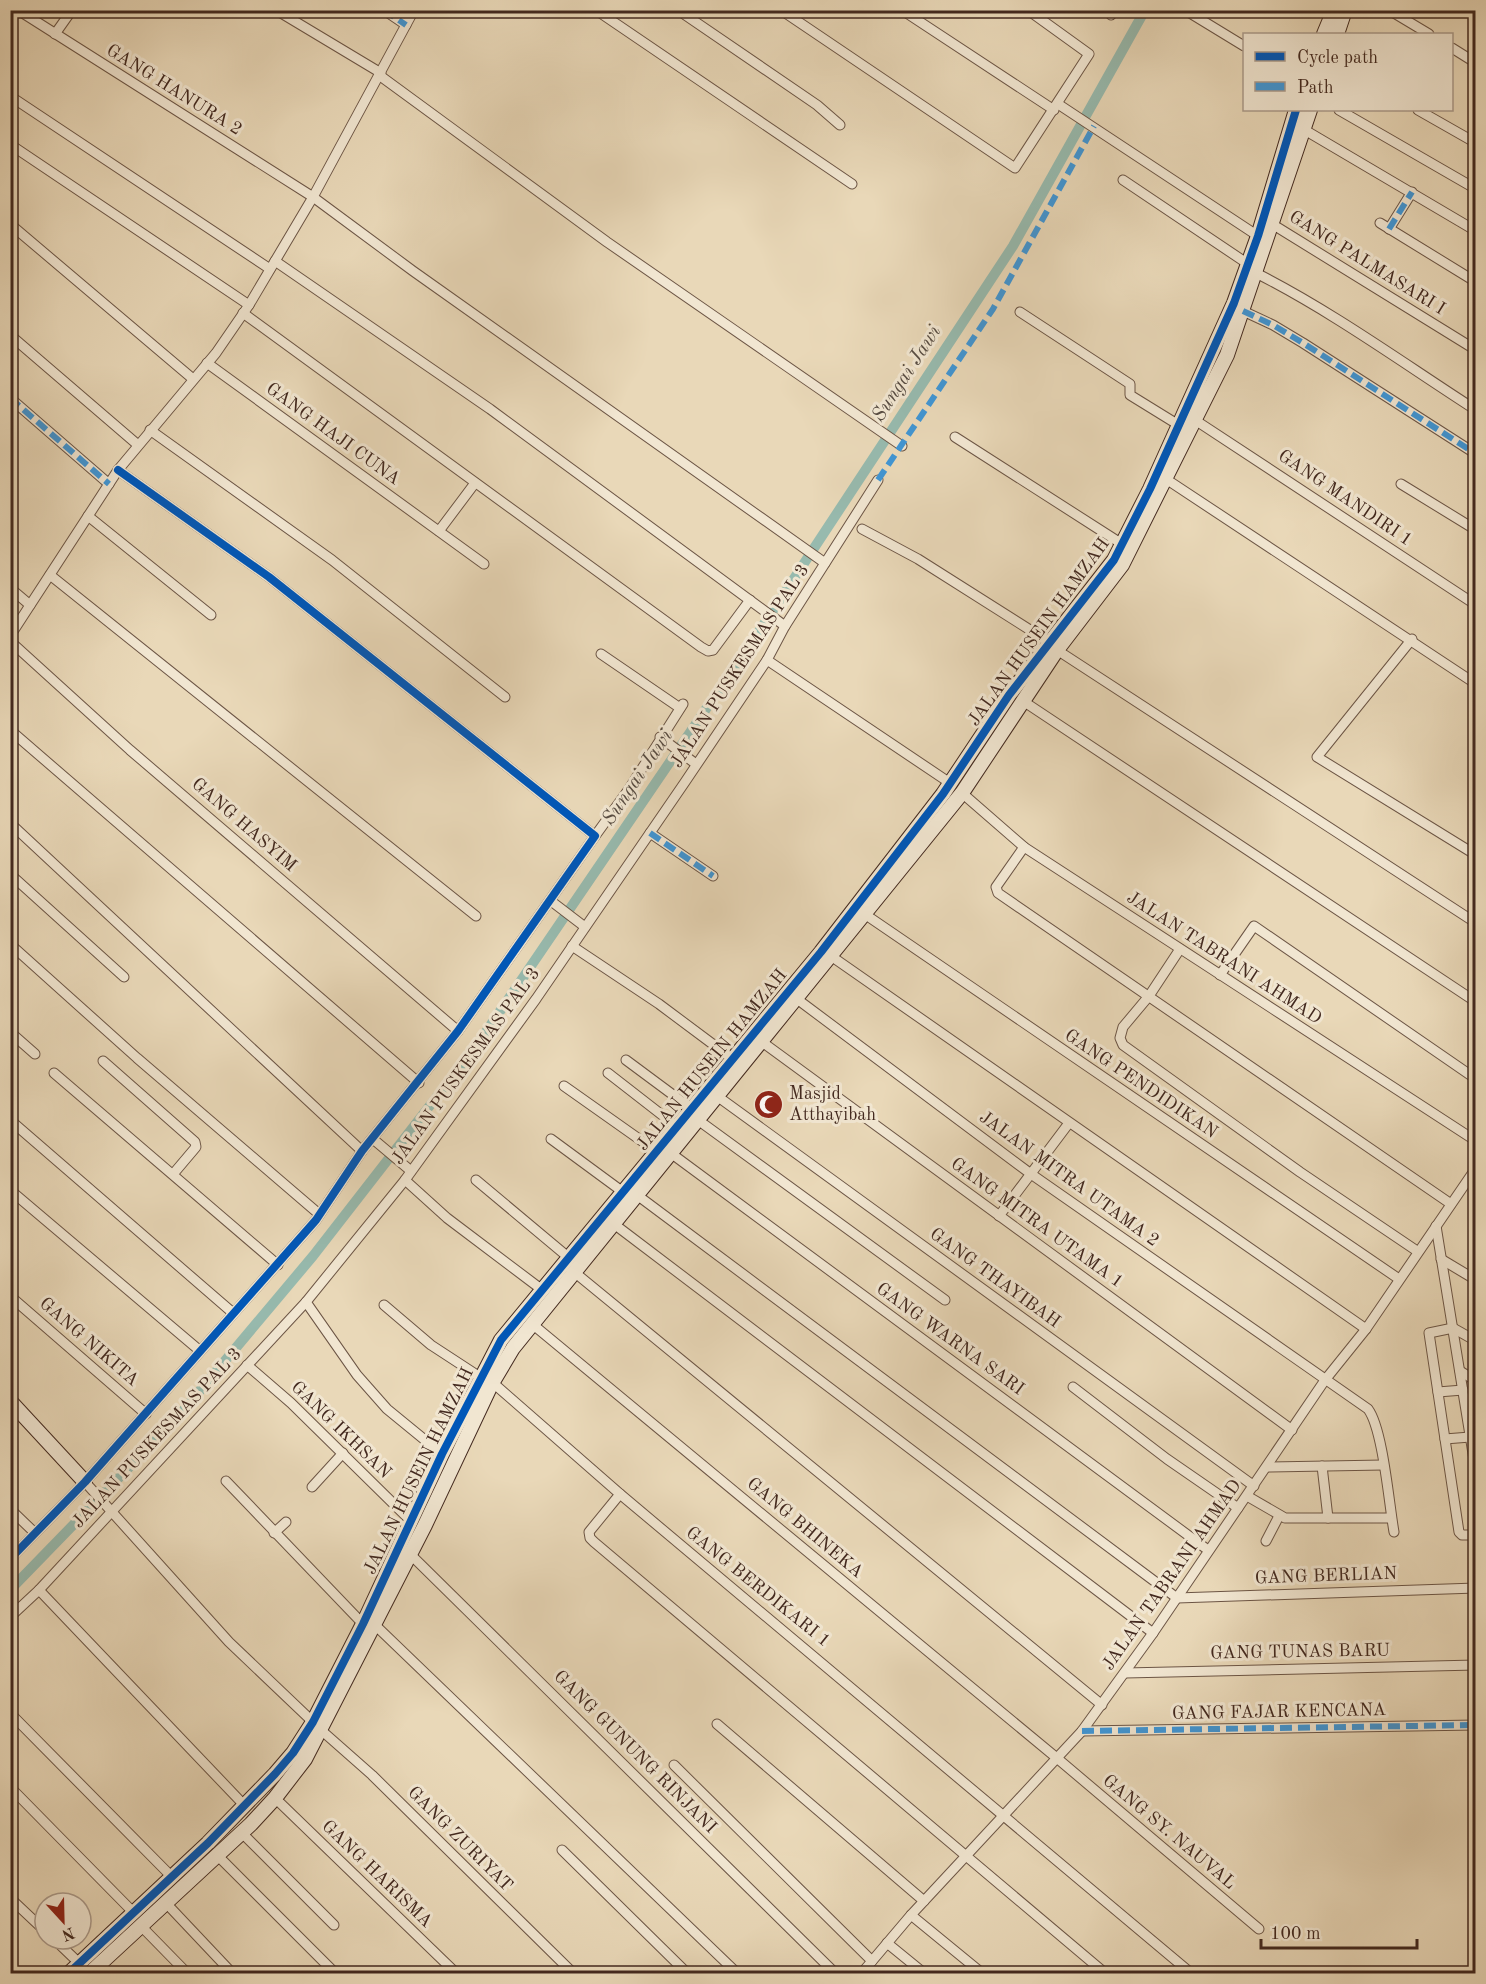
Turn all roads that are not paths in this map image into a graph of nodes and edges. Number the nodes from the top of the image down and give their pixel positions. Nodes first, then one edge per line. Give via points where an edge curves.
1 (18, 10) edge
2 (72, 10) edge
3 (276, 10) edge
4 (384, 10) edge
5 (414, 10) edge
6 (596, 10) edge
7 (678, 10) edge
8 (902, 10) edge
9 (1028, 10) edge
10 (1185, 10) edge
11 (1334, 10) edge
12 (1345, 10) edge
13 (1389, 10) edge
14 (783, 11) edge
15 (406, 25) junction
16 (1324, 33) edge
17 (1337, 33) edge
18 (1427, 33) edge
19 (55, 34) junction
20 (1243, 45) edge
21 (1453, 49) edge
22 (1476, 63) edge
23 (380, 74) junction
24 (10, 96) edge
25 (1056, 107) junction
26 (1296, 111) edge
27 (1309, 111) edge
28 (1341, 111) edge
29 (1420, 111) edge
30 (840, 125) dead end
31 (1296, 136) junction
32 (1476, 143) edge
33 (14, 147) dead end
34 (1123, 180) dead end
35 (852, 184) dead end
36 (1476, 189) edge
37 (1412, 192) junction
38 (313, 197) junction
39 (1380, 223) dead end
40 (10, 224) edge
41 (1272, 224) junction
42 (1389, 228) junction
43 (1476, 231) edge
44 (1258, 236) junction
45 (273, 265) junction
46 (1252, 269) junction
47 (1476, 282) edge
48 (246, 309) junction
49 (1243, 311) junction
50 (1020, 312) dead end
51 (10, 335) edge
52 (1476, 350) edge
53 (207, 363) junction
54 (193, 379) junction
55 (10, 398) edge
56 (1476, 410) edge
57 (1196, 420) junction
58 (1177, 424) junction
59 (150, 430) junction
60 (955, 437) dead end
61 (138, 445) junction
62 (902, 446) dead end
63 (1476, 454) edge
64 (1170, 459) junction
65 (118, 470) junction
66 (1166, 479) junction
67 (879, 480) dead end
68 (475, 483) junction
69 (109, 484) junction
70 (1401, 484) dead end
71 (88, 516) junction
72 (862, 529) dead end
73 (1476, 530) edge
74 (440, 531) junction
75 (1122, 544) junction
76 (822, 560) junction
77 (484, 564) dead end
78 (51, 575) junction
79 (10, 588) edge
80 (753, 603) junction
81 (30, 605) junction
82 (1476, 606) edge
83 (211, 615) dead end
84 (781, 623) junction
85 (10, 636) edge
86 (1412, 639) junction
87 (10, 641) edge
88 (1053, 646) junction
89 (601, 654) dead end
90 (766, 660) junction
91 (1476, 684) edge
92 (505, 697) dead end
93 (1023, 700) junction
94 (10, 730) edge
95 (664, 740) junction
96 (696, 764) junction
97 (950, 783) junction
98 (962, 793) junction
99 (10, 823) edge
100 (650, 833) junction
101 (595, 836) junction
102 (1024, 847) junction
103 (1476, 855) edge
104 (10, 874) edge
105 (714, 876) dead end
106 (554, 904) junction
107 (866, 915) junction
108 (476, 916) dead end
109 (1476, 923) edge
110 (581, 925) junction
111 (841, 935) junction
112 (10, 944) edge
113 (572, 946) junction
114 (1180, 949) junction
115 (831, 956) junction
116 (1220, 975) junction
117 (124, 978) dead end
118 (1149, 996) junction
119 (797, 999) junction
120 (1476, 1002) edge
121 (458, 1031) junction
122 (10, 1032) edge
123 (762, 1042) junction
124 (35, 1054) dead end
125 (626, 1060) dead end
126 (734, 1060) junction
127 (103, 1061) dead end
128 (54, 1073) dead end
129 (608, 1073) dead end
130 (1476, 1079) edge
131 (419, 1083) junction
132 (564, 1086) dead end
133 (717, 1096) junction
134 (695, 1114) junction
135 (10, 1120) edge
136 (1069, 1123) junction
137 (681, 1131) junction
138 (551, 1139) dead end
139 (375, 1141) junction
140 (1476, 1141) edge
141 (362, 1151) junction
142 (656, 1151) junction
143 (672, 1154) junction
144 (408, 1168) junction
145 (1476, 1168) edge
146 (174, 1173) junction
147 (1031, 1174) junction
148 (405, 1180) junction
149 (476, 1180) dead end
150 (1472, 1182) edge
151 (10, 1190) edge
152 (623, 1192) junction
153 (637, 1195) junction
154 (1451, 1204) junction
155 (320, 1214) junction
156 (999, 1216) junction
157 (614, 1224) junction
158 (1436, 1226) junction
159 (1418, 1251) junction
160 (568, 1257) junction
161 (1441, 1259) junction
162 (278, 1265) junction
163 (573, 1271) junction
164 (1399, 1279) junction
165 (1476, 1280) edge
166 (541, 1289) junction
167 (10, 1296) edge
168 (945, 1300) dead end
169 (306, 1302) junction
170 (384, 1305) dead end
171 (233, 1313) junction
172 (531, 1323) junction
173 (1453, 1328) junction
174 (1366, 1329) junction
175 (1476, 1341) edge
176 (199, 1350) junction
177 (247, 1365) junction
178 (1460, 1371) junction
179 (486, 1380) junction
180 (1325, 1380) junction
181 (1476, 1381) edge
182 (1073, 1387) dead end
183 (1463, 1390) junction
184 (1438, 1392) junction
185 (10, 1401) edge
186 (146, 1414) junction
187 (1292, 1430) junction
188 (1445, 1439) junction
189 (1473, 1439) edge
190 (343, 1453) junction
191 (442, 1454) junction
192 (1383, 1465) junction
193 (1322, 1466) junction
194 (1267, 1467) junction
195 (1476, 1472) edge
196 (226, 1481) dead end
197 (85, 1482) junction
198 (1254, 1486) junction
199 (312, 1487) dead end
200 (620, 1494) junction
201 (1247, 1496) junction
202 (1238, 1508) junction
203 (10, 1509) edge
204 (112, 1511) junction
205 (1279, 1516) junction
206 (1328, 1518) junction
207 (1391, 1518) junction
208 (410, 1520) junction
209 (286, 1522) dead end
210 (1394, 1532) dead end
211 (35, 1533) junction
212 (274, 1533) junction
213 (1476, 1535) edge
214 (1266, 1541) dead end
215 (1208, 1550) junction
216 (410, 1554) junction
217 (10, 1559) edge
218 (1476, 1588) edge
219 (39, 1590) junction
220 (1177, 1598) junction
221 (10, 1617) edge
222 (369, 1624) junction
223 (1153, 1633) junction
224 (1476, 1665) edge
225 (1125, 1672) junction
226 (1102, 1705) junction
227 (10, 1713) edge
228 (717, 1724) dead end
229 (1476, 1725) edge
230 (317, 1726) junction
231 (1082, 1731) junction
232 (1058, 1759) junction
233 (674, 1765) dead end
234 (10, 1787) edge
235 (275, 1798) junction
236 (244, 1805) junction
237 (1005, 1815) junction
238 (241, 1832) junction
239 (562, 1850) dead end
240 (216, 1854) junction
241 (964, 1857) junction
242 (171, 1876) junction
243 (10, 1898) edge
244 (924, 1901) junction
245 (165, 1902) junction
246 (133, 1912) junction
247 (911, 1915) junction
248 (33, 1920) edge
249 (140, 1925) junction
250 (334, 1925) dead end
251 (1259, 1929) dead end
252 (887, 1943) junction
253 (66, 1951) edge
254 (872, 1961) junction
255 (79, 1963) junction
256 (68, 1974) edge
257 (89, 1974) edge
258 (188, 1974) edge
259 (233, 1974) edge
260 (336, 1974) edge
261 (457, 1974) edge
262 (574, 1974) edge
263 (688, 1974) edge
264 (738, 1974) edge
265 (836, 1974) edge
266 (861, 1974) edge
267 (925, 1974) edge
268 (983, 1974) edge
269 (1106, 1974) edge
270 (1192, 1974) edge

1 - 19 street, GANG HANURA 2
2 - 19 street
3 - 23 street
4 - 15 street
5 - 15 street
6 - 35 street
7 - 30 street via 818,105
8 - 25 street
9 - 25 street via 1089,54
10 - 20 street
11 - 16 street
12 - 17 street
13 - 18 street
14 - 25 street via 1015,168
15 - 23 street
19 - 38 street, GANG HANURA 2
21 - 22 street
23 - 38 street
23 - 62 street via 607,242
24 - 45 street
25 - 44 street via 1071,111
26 - 31 street, JALAN HUSEIN HAMZAH
27 - 31 street, JALAN HUSEIN HAMZAH
28 - 36 street
29 - 32 street
31 - 37 street
31 - 41 street, JALAN HUSEIN HAMZAH
31 - 44 street, JALAN HUSEIN HAMZAH
33 - 48 street
34 - 46 street
37 - 42 street
37 - 43 street
38 - 45 street
38 - 76 street, GANG HANURA 2
39 - 42 street
40 - 54 street
41 - 46 street, JALAN HUSEIN HAMZAH
41 - 52 street, GANG PALMASARI I
42 - 47 street
44 - 46 street, JALAN HUSEIN HAMZAH
45 - 48 street
45 - 80 street via 490,409
46 - 49 street, JALAN HUSEIN HAMZAH
46 - 56 street via 1355,330
46 - 58 street, JALAN HUSEIN HAMZAH
48 - 53 street
48 - 68 street
49 - 57 street, JALAN HUSEIN HAMZAH
49 - 63 street via 1303,343
50 - 58 street via 1130,384 1130,395
51 - 61 street
53 - 54 street
53 - 74 street, GANG HAJI CUNA
54 - 59 street
55 - 69 street
57 - 64 street, JALAN HUSEIN HAMZAH
57 - 82 street, GANG MANDIRI 1
58 - 64 street, JALAN HUSEIN HAMZAH
59 - 61 street
59 - 92 street via 332,560
60 - 75 street
61 - 65 street
64 - 66 street, JALAN HUSEIN HAMZAH
64 - 75 street, JALAN HUSEIN HAMZAH
65 - 69 street
65 - 101 street via 269,577
66 - 86 street
66 - 88 street, JALAN HUSEIN HAMZAH via 1122,565
67 - 76 street, JALAN PUSKESMAS PAL 3
68 - 74 street
68 - 80 street via 708,651
69 - 71 street
70 - 73 street
71 - 78 street
71 - 83 street
72 - 88 street via 918,559
74 - 77 street, GANG HAJI CUNA
75 - 88 street, JALAN HUSEIN HAMZAH
76 - 84 street, JALAN PUSKESMAS PAL 3
78 - 81 street
78 - 108 street
79 - 81 street
80 - 84 street
81 - 85 street
84 - 90 street, JALAN PUSKESMAS PAL 3
86 - 91 street
86 - 103 street via 1317,757
87 - 121 street, GANG HASYIM via 130,750
88 - 93 street, JALAN HUSEIN HAMZAH
88 - 97 street, JALAN HUSEIN HAMZAH via 1009,695
88 - 109 street
89 - 95 street via 681,706
90 - 96 street, JALAN PUSKESMAS PAL 3
90 - 97 street
93 - 98 street, JALAN HUSEIN HAMZAH
93 - 120 street
94 - 131 street
95 - 96 street
95 - 101 street
96 - 100 street, JALAN PUSKESMAS PAL 3
97 - 111 street, JALAN HUSEIN HAMZAH
98 - 102 street, JALAN TABRANI AHMAD
98 - 107 street, JALAN HUSEIN HAMZAH
99 - 141 street
100 - 105 street
100 - 110 street, JALAN PUSKESMAS PAL 3
101 - 106 street
102 - 114 street, JALAN TABRANI AHMAD
102 - 118 street via 996,887 998,893
104 - 117 street
106 - 110 street
106 - 121 street
107 - 111 street, JALAN HUSEIN HAMZAH
107 - 164 street, GANG PENDIDIKAN
110 - 113 street, JALAN PUSKESMAS PAL 3
111 - 115 street, JALAN HUSEIN HAMZAH
111 - 126 street, JALAN HUSEIN HAMZAH
112 - 155 street
113 - 126 street
113 - 144 street, JALAN PUSKESMAS PAL 3
114 - 116 street, JALAN TABRANI AHMAD
114 - 118 street
115 - 119 street, JALAN HUSEIN HAMZAH
115 - 136 street
116 - 130 street via 1254,926
116 - 140 street, JALAN TABRANI AHMAD
118 - 154 street
118 - 159 street via 1121,1031 1120,1038 1129,1051
119 - 123 street, JALAN HUSEIN HAMZAH
119 - 147 street, JALAN MITRA UTAMA 2
121 - 131 street
122 - 124 street
123 - 133 street, JALAN HUSEIN HAMZAH
123 - 156 street, GANG MITRA UTAMA 1
125 - 134 street
126 - 134 street, JALAN HUSEIN HAMZAH
127 - 146 street via 195,1142 196,1148
128 - 146 street
129 - 137 street
131 - 139 street
132 - 142 street
133 - 134 street, JALAN HUSEIN HAMZAH
133 - 198 street, GANG THAYIBAH
134 - 137 street, JALAN HUSEIN HAMZAH
134 - 168 street
135 - 171 street
136 - 147 street
136 - 174 street
137 - 142 street, JALAN HUSEIN HAMZAH
137 - 143 street, JALAN HUSEIN HAMZAH
138 - 152 street
139 - 141 street
139 - 144 street
141 - 155 street
142 - 152 street, JALAN HUSEIN HAMZAH
143 - 153 street, JALAN HUSEIN HAMZAH
143 - 215 street, GANG WARNA SARI
144 - 148 street, JALAN PUSKESMAS PAL 3
145 - 150 street, JALAN TABRANI AHMAD
146 - 162 street
147 - 156 street
147 - 180 street, JALAN MITRA UTAMA 2
148 - 166 street via 447,1218
148 - 169 street, JALAN PUSKESMAS PAL 3
149 - 160 street
150 - 154 street, JALAN TABRANI AHMAD
151 - 176 street
152 - 160 street, JALAN HUSEIN HAMZAH
153 - 157 street, JALAN HUSEIN HAMZAH
153 - 220 street
154 - 158 street, JALAN TABRANI AHMAD
155 - 162 street
156 - 187 street, GANG MITRA UTAMA 1
157 - 163 street, JALAN HUSEIN HAMZAH
157 - 223 street
158 - 159 street, JALAN TABRANI AHMAD
158 - 161 street
159 - 164 street, JALAN TABRANI AHMAD
160 - 166 street, JALAN HUSEIN HAMZAH
161 - 165 street
161 - 173 street
162 - 171 street
163 - 172 street, JALAN HUSEIN HAMZAH
163 - 226 street
164 - 174 street, JALAN TABRANI AHMAD
166 - 179 street, JALAN HUSEIN HAMZAH via 501,1340
167 - 186 street, GANG NIKITA
169 - 177 street, JALAN PUSKESMAS PAL 3
169 - 191 street via 387,1409
170 - 179 street, GANG BERDIKARI 1 via 431,1345
171 - 176 street
172 - 179 street, JALAN HUSEIN HAMZAH
172 - 232 street, GANG BHINEKA
173 - 175 street
173 - 178 street
173 - 184 street via 1429,1333
174 - 180 street, JALAN TABRANI AHMAD
176 - 186 street
177 - 190 street, GANG IKHSAN
177 - 204 street, JALAN PUSKESMAS PAL 3
178 - 181 street
178 - 183 street
179 - 191 street, JALAN HUSEIN HAMZAH
179 - 200 street, GANG BERDIKARI 1
179 - 216 street, JALAN HUSEIN HAMZAH
180 - 187 street, JALAN TABRANI AHMAD
180 - 192 street, JALAN MITRA UTAMA 2 via 1370,1411
182 - 202 street
183 - 184 street
183 - 189 street
184 - 188 street
185 - 197 street
186 - 197 street
187 - 194 street, JALAN TABRANI AHMAD
188 - 189 street
188 - 213 street via 1459,1532
189 - 195 street
190 - 199 street
190 - 208 street, GANG IKHSAN
191 - 208 street, JALAN HUSEIN HAMZAH
192 - 193 street
192 - 207 street, JALAN MITRA UTAMA 2
193 - 194 street
193 - 206 street
194 - 198 street, JALAN TABRANI AHMAD
196 - 212 street
197 - 204 street, GANG ZURIYAT
197 - 211 street
198 - 201 street, JALAN TABRANI AHMAD
200 - 237 street, GANG BERDIKARI 1
200 - 241 street via 589,1532 590,1538
201 - 202 street, JALAN TABRANI AHMAD
201 - 205 street
202 - 215 street, JALAN TABRANI AHMAD
203 - 211 street
204 - 219 street, JALAN PUSKESMAS PAL 3
204 - 230 street, GANG ZURIYAT via 229,1642
205 - 206 street
205 - 214 street
206 - 207 street
207 - 210 street, JALAN MITRA UTAMA 2
208 - 222 street, JALAN HUSEIN HAMZAH
209 - 212 street
211 - 217 street
212 - 222 street
215 - 220 street, JALAN TABRANI AHMAD
216 - 222 street, JALAN HUSEIN HAMZAH
216 - 265 street, GANG GUNUNG RINJANI
218 - 220 street, GANG BERLIAN
219 - 221 street, JALAN PUSKESMAS PAL 3
219 - 236 street
220 - 223 street, JALAN TABRANI AHMAD
222 - 230 street, JALAN HUSEIN HAMZAH
222 - 264 street
223 - 225 street, JALAN TABRANI AHMAD
224 - 225 street, GANG TUNAS BARU
225 - 226 street, JALAN TABRANI AHMAD
226 - 231 street, JALAN TABRANI AHMAD
227 - 242 street
228 - 244 street
229 - 231 street, GANG FAJAR KENCANA
230 - 235 street, JALAN HUSEIN HAMZAH via 305,1759
230 - 236 street, JALAN HUSEIN HAMZAH
230 - 262 street, GANG ZURIYAT via 372,1774
231 - 232 street, JALAN TABRANI AHMAD
232 - 237 street, JALAN TABRANI AHMAD
232 - 251 street, GANG SY. NAUVAL
233 - 254 street
234 - 246 street
235 - 238 street, JALAN HUSEIN HAMZAH
235 - 261 street, GANG HARISMA
236 - 242 street, JALAN HUSEIN HAMZAH
237 - 241 street, JALAN TABRANI AHMAD
237 - 270 street, GANG BERDIKARI 1
238 - 240 street, JALAN HUSEIN HAMZAH
238 - 250 street
239 - 263 street
240 - 245 street, JALAN HUSEIN HAMZAH
240 - 260 street
241 - 244 street, JALAN TABRANI AHMAD
241 - 269 street
242 - 246 street, JALAN HUSEIN HAMZAH
243 - 248 street
244 - 247 street, JALAN TABRANI AHMAD
245 - 249 street, JALAN HUSEIN HAMZAH
245 - 259 street
246 - 255 street, JALAN HUSEIN HAMZAH
247 - 252 street, JALAN TABRANI AHMAD
247 - 268 street
249 - 257 street, JALAN HUSEIN HAMZAH
249 - 258 street
252 - 254 street, JALAN TABRANI AHMAD
252 - 267 street
253 - 255 street
254 - 266 street, JALAN TABRANI AHMAD
255 - 256 street, JALAN HUSEIN HAMZAH

